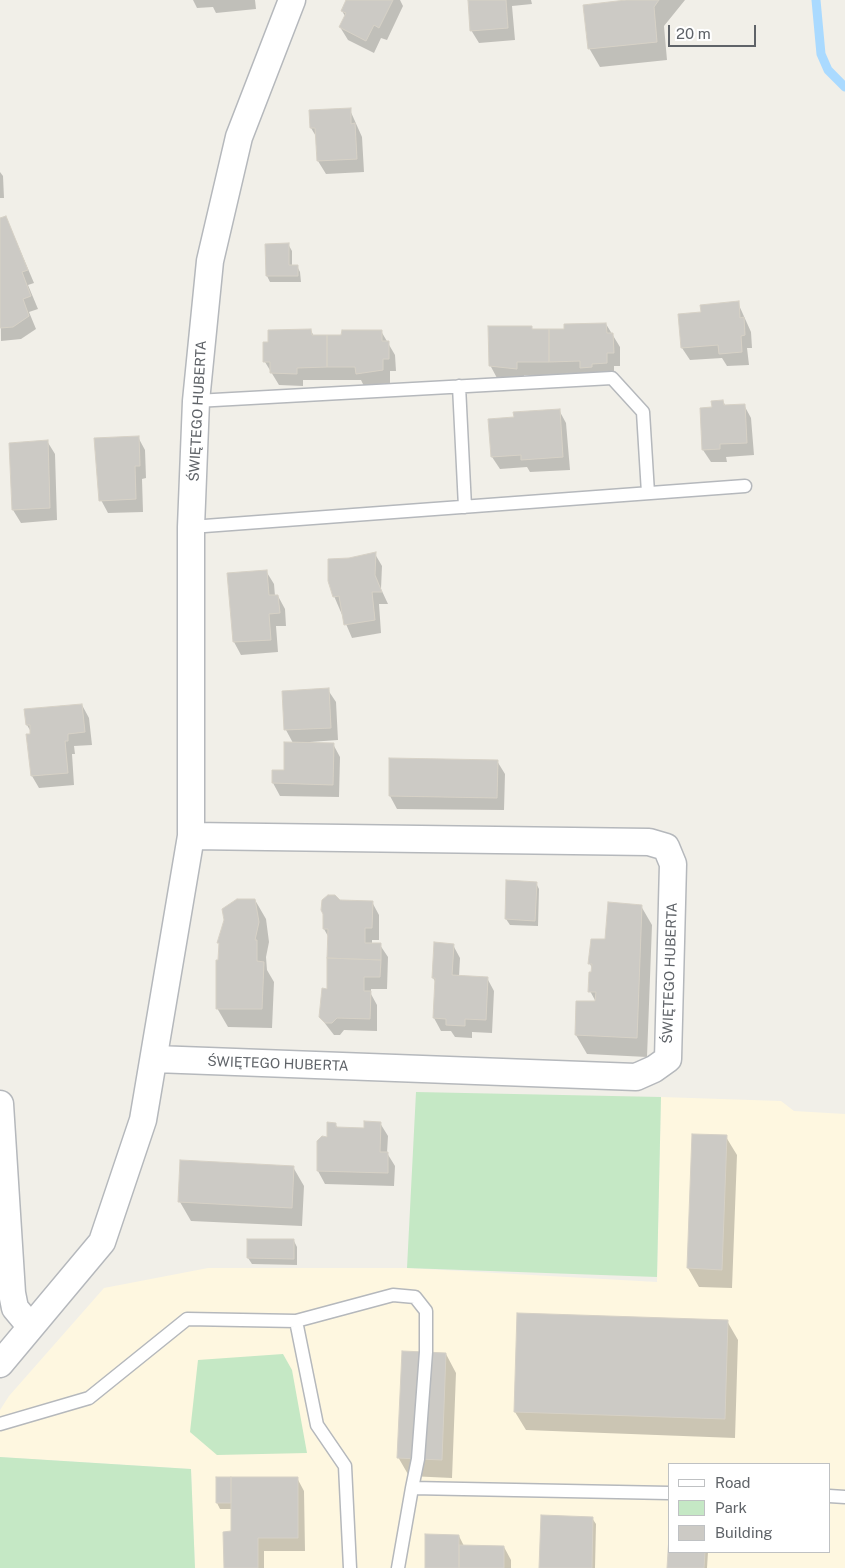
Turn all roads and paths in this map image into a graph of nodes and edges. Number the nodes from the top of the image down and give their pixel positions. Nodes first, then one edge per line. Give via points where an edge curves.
1 (292, 0) edge
2 (459, 386) junction
3 (196, 400) junction
4 (745, 486) dead end
5 (648, 494) junction
6 (465, 507) junction
7 (191, 527) junction
8 (191, 836) junction
9 (155, 1059) junction
10 (0, 1104) edge
11 (296, 1321) junction
12 (30, 1326) junction
13 (0, 1364) edge
14 (0, 1424) edge
15 (412, 1488) junction
16 (668, 1493) edge
17 (830, 1496) edge
18 (845, 1497) edge
19 (350, 1568) edge
20 (398, 1568) edge

1 - 3 street, ŚWIĘTEGO HUBERTA via 239,137 210,261
2 - 3 lane
2 - 5 lane via 612,378 643,412
2 - 6 lane
3 - 7 street, ŚWIĘTEGO HUBERTA
4 - 5 lane
5 - 6 lane
6 - 7 lane
7 - 8 street, ŚWIĘTEGO HUBERTA
8 - 9 street, ŚWIĘTEGO HUBERTA
8 - 9 street, ŚWIĘTEGO HUBERTA via 649,842 666,847 674,864 668,1059 636,1077
9 - 12 street, ŚWIĘTEGO HUBERTA via 143,1120 102,1242
10 - 12 street via 12,1293 15,1308
11 - 14 lane via 187,1320 89,1398
11 - 15 lane via 394,1295 415,1298 426,1311 418,1458
11 - 19 lane via 317,1425 345,1466
12 - 13 street, ŚWIĘTEGO HUBERTA
15 - 16 lane
15 - 20 lane
17 - 18 lane

